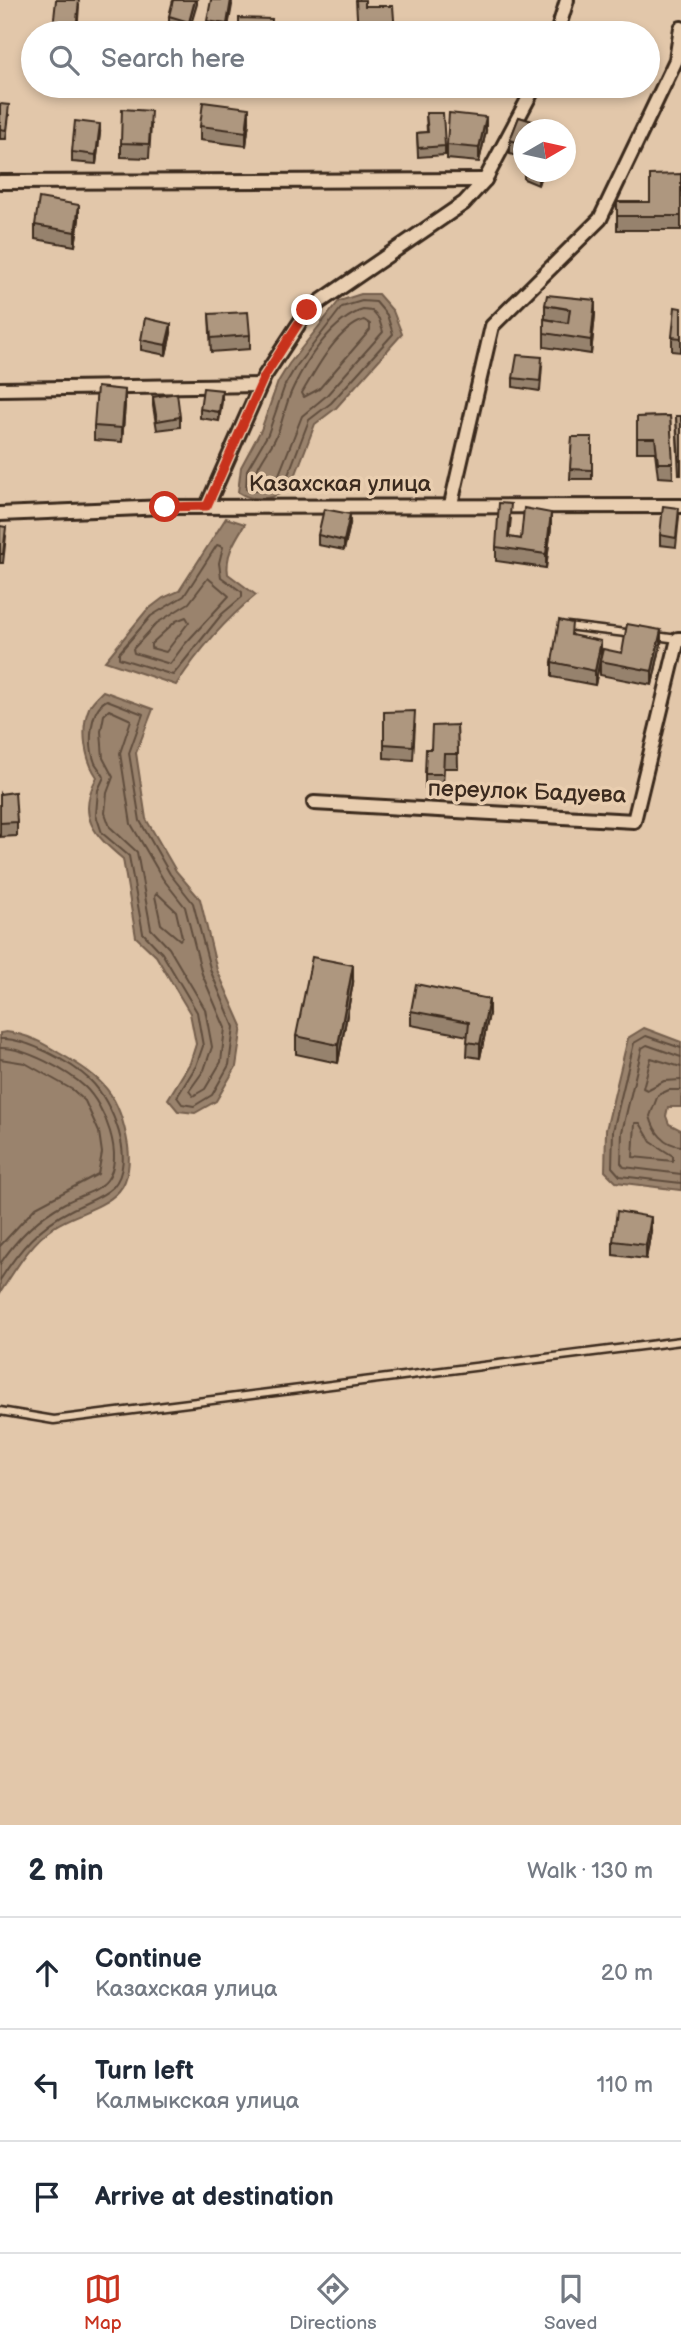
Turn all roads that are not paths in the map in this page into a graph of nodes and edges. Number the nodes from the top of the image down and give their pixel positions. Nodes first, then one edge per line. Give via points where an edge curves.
1 (567, 0) edge
2 (561, 21) edge
3 (681, 28) edge
4 (678, 60) edge
5 (660, 97) edge
6 (529, 98) edge
7 (659, 98) edge
8 (485, 180) junction
9 (0, 182) edge
10 (261, 385) junction
11 (0, 389) edge
12 (451, 504) junction
13 (207, 506) junction
14 (681, 506) edge
15 (0, 514) edge
16 (567, 626) edge
17 (636, 634) edge
18 (650, 635) edge
19 (679, 639) edge
20 (314, 803) dead end
21 (681, 1341) edge
22 (0, 1411) edge

1 - 2 street
3 - 4 street
4 - 5 street
6 - 8 street
7 - 12 street via 600,219 492,326
8 - 9 street
8 - 10 street via 464,203 307,310
10 - 11 street
10 - 13 street
12 - 13 street, Казахская улица
12 - 14 street, Казахская улица
13 - 15 street, Казахская улица
16 - 17 lane
18 - 19 lane
19 - 20 street, переулок Бадуева via 634,821
21 - 22 lane via 54,1420

